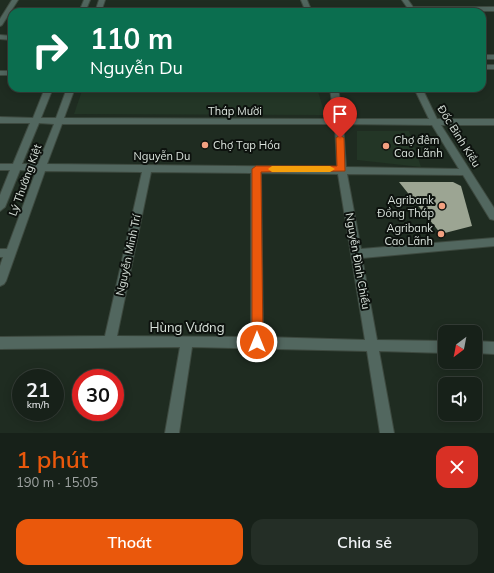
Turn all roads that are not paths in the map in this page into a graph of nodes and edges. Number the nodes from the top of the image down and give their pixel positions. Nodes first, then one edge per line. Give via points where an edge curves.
1 (8, 11) edge
2 (0, 24) edge
3 (48, 92) edge
4 (70, 92) edge
5 (335, 92) edge
6 (420, 92) edge
7 (0, 120) edge
8 (37, 120) junction
9 (60, 121) junction
10 (434, 121) junction
11 (339, 122) junction
12 (494, 122) edge
13 (17, 166) junction
14 (0, 167) edge
15 (42, 168) junction
16 (147, 168) junction
17 (256, 169) junction
18 (342, 169) junction
19 (467, 172) junction
20 (0, 208) edge
21 (494, 216) edge
22 (494, 242) edge
23 (5, 253) edge
24 (357, 254) junction
25 (0, 281) edge
26 (187, 341) junction
27 (110, 342) junction
28 (257, 342) junction
29 (0, 343) edge
30 (372, 345) junction
31 (438, 347) edge
32 (482, 347) edge
33 (494, 348) edge
34 (172, 433) edge
35 (387, 433) edge

1 - 2 street
3 - 8 street, Lý Thường Kiệt
4 - 9 street, Lý Thường Kiệt
5 - 11 street, Nguyễn Đình Chiểu
6 - 10 street, Đốc Binh Kiều
7 - 8 street, Tháp Mười
8 - 9 street, Tháp Mười
8 - 13 street, Lý Thường Kiệt
9 - 11 street, Tháp Mười
9 - 15 street, Lý Thường Kiệt
10 - 11 street, Tháp Mười
10 - 12 street, Tháp Mười
10 - 19 street, Đốc Binh Kiều
11 - 18 street, Nguyễn Đình Chiểu
13 - 14 street, Nguyễn Du
13 - 15 street, Nguyễn Du
13 - 20 street, Lý Thường Kiệt
15 - 16 street, Nguyễn Du
15 - 23 street, Lý Thường Kiệt
16 - 17 street, Nguyễn Du
16 - 27 street, Nguyễn Minh Trí
17 - 18 street, Nguyễn Du
17 - 28 street
18 - 19 street, Nguyễn Du
18 - 24 street, Nguyễn Đình Chiểu
19 - 21 street, Đốc Binh Kiều
22 - 24 street
23 - 25 street, Lý Thường Kiệt
24 - 30 street, Nguyễn Đình Chiểu
26 - 27 street, Hùng Vương
26 - 28 street, Hùng Vương
26 - 34 street
27 - 29 street, Hùng Vương
28 - 30 street, Hùng Vương
30 - 31 street, Hùng Vương
30 - 35 street, Nguyễn Đình Chiểu
32 - 33 street

